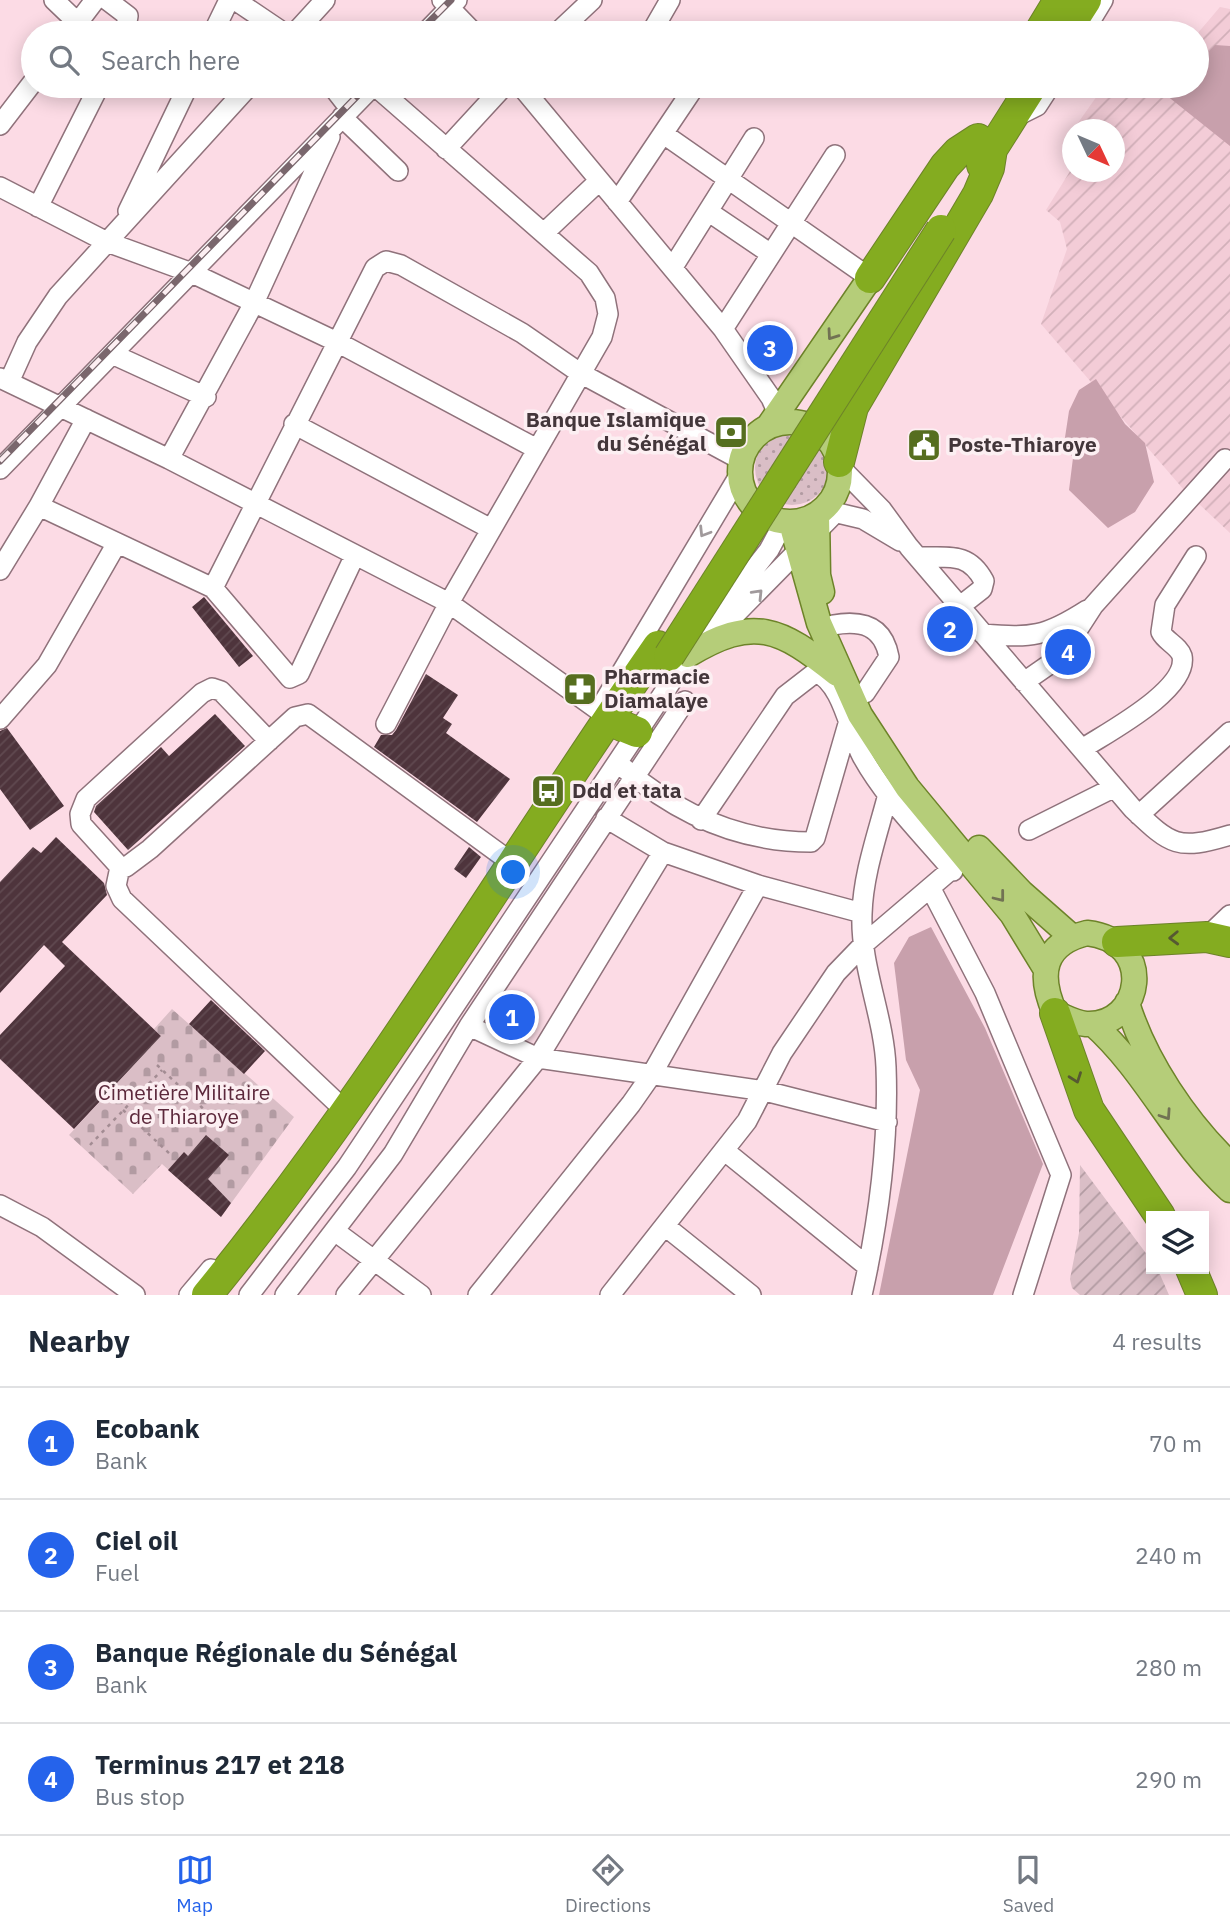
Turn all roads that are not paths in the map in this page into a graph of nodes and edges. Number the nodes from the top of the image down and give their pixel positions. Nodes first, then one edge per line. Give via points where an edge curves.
1 (54, 0) edge
2 (95, 0) edge
3 (107, 0) edge
4 (229, 0) edge
5 (235, 0) edge
6 (325, 0) edge
7 (592, 0) edge
8 (670, 0) edge
9 (1059, 0) edge
10 (1086, 0) edge
11 (1103, 0) edge
12 (449, 3) edge
13 (69, 21) edge
14 (79, 21) edge
15 (127, 21) edge
16 (219, 21) edge
17 (266, 21) edge
18 (306, 21) edge
19 (435, 21) edge
20 (464, 21) edge
21 (574, 21) edge
22 (658, 21) edge
23 (1046, 21) edge
24 (1073, 21) edge
25 (1090, 21) edge
26 (21, 98) edge
27 (93, 98) edge
28 (182, 98) edge
29 (238, 98) edge
30 (336, 98) edge
31 (362, 98) edge
32 (388, 98) edge
33 (493, 98) edge
34 (531, 98) edge
35 (688, 98) edge
36 (1004, 98) edge
37 (1024, 98) edge
38 (1042, 98) edge
39 (343, 117) junction
40 (1011, 119) junction
41 (0, 125) edge
42 (665, 135) junction
43 (754, 138) dead end
44 (985, 144) junction
45 (446, 149) junction
46 (835, 156) dead end
47 (398, 171) dead end
48 (730, 178) junction
49 (599, 181) junction
50 (1, 189) edge
51 (617, 202) junction
52 (38, 207) junction
53 (709, 212) junction
54 (791, 225) junction
55 (121, 227) junction
56 (545, 232) junction
57 (107, 242) junction
58 (771, 254) junction
59 (674, 267) junction
60 (192, 273) junction
61 (870, 278) junction
62 (254, 303) junction
63 (723, 329) junction
64 (337, 342) junction
65 (112, 354) junction
66 (580, 373) junction
67 (4, 380) edge
68 (206, 397) junction
69 (61, 406) junction
70 (86, 419) junction
71 (776, 421) junction
72 (295, 424) junction
73 (537, 449) junction
74 (169, 459) junction
75 (1225, 459) dead end
76 (839, 465) junction
77 (741, 467) junction
78 (0, 469) edge
79 (256, 503) junction
80 (39, 506) junction
81 (823, 517) junction
82 (787, 522) junction
83 (491, 529) junction
84 (117, 542) junction
85 (914, 552) junction
86 (797, 554) junction
87 (355, 555) junction
88 (1196, 556) dead end
89 (0, 570) edge
90 (213, 588) junction
91 (449, 603) junction
92 (1093, 606) junction
93 (959, 607) junction
94 (833, 625) junction
95 (983, 634) junction
96 (681, 650) junction
97 (840, 676) junction
98 (1024, 682) junction
99 (865, 693) junction
100 (685, 701) dead end
101 (0, 719) edge
102 (617, 722) junction
103 (386, 724) dead end
104 (848, 724) junction
105 (1230, 732) edge
106 (269, 741) junction
107 (1082, 750) junction
108 (617, 762) junction
109 (634, 776) junction
110 (1113, 788) junction
111 (888, 794) junction
112 (1139, 815) junction
113 (606, 818) junction
114 (701, 820) junction
115 (1028, 830) dead end
116 (1230, 835) edge
117 (663, 852) junction
118 (509, 861) junction
119 (959, 864) junction
120 (120, 867) junction
121 (758, 885) junction
122 (931, 889) junction
123 (862, 913) junction
124 (1230, 915) edge
125 (1072, 937) junction
126 (1219, 939) edge
127 (1117, 942) junction
128 (864, 944) junction
129 (1045, 968) junction
130 (1127, 1003) junction
131 (1055, 1013) junction
132 (1093, 1024) junction
133 (469, 1026) junction
134 (538, 1058) junction
135 (652, 1074) junction
136 (765, 1091) junction
137 (337, 1102) junction
138 (887, 1122) junction
139 (725, 1151) junction
140 (1230, 1164) edge
141 (1230, 1190) edge
142 (0, 1197) edge
143 (8, 1208) edge
144 (1157, 1211) edge
145 (665, 1226) junction
146 (336, 1232) junction
147 (374, 1259) junction
148 (868, 1267) junction
149 (1193, 1274) edge
150 (135, 1295) edge
151 (189, 1295) edge
152 (207, 1295) edge
153 (230, 1295) edge
154 (249, 1295) edge
155 (285, 1295) edge
156 (346, 1295) edge
157 (421, 1295) edge
158 (478, 1295) edge
159 (610, 1295) edge
160 (751, 1295) edge
161 (862, 1295) edge
162 (1023, 1295) edge
163 (1202, 1295) edge

1 - 13 street
2 - 14 street
3 - 15 street via 128,16
4 - 16 street
5 - 17 street
6 - 18 street
7 - 21 street
8 - 22 street
9 - 23 highway
10 - 24 highway
11 - 25 street
12 - 19 street
12 - 20 street
26 - 41 street
27 - 52 street
28 - 55 street
29 - 55 street
30 - 39 street
31 - 39 street
32 - 45 street
33 - 45 street
34 - 49 street
35 - 42 street
36 - 44 highway
37 - 40 highway
38 - 40 street via 1037,106
39 - 47 street
39 - 60 street
39 - 62 street
40 - 44 highway
42 - 48 street
42 - 51 street
43 - 48 street
44 - 61 highway via 958,152 945,166
44 - 76 highway via 989,168 978,194 853,407
44 - 96 highway, bridge
45 - 56 street
46 - 54 street
48 - 53 street
48 - 54 street
49 - 51 street
49 - 56 street
50 - 52 street
51 - 59 street
52 - 57 street
53 - 58 street
53 - 59 street
54 - 58 street
54 - 61 street
55 - 57 street
56 - 66 street via 589,274 605,298 608,325
57 - 60 street
57 - 67 street via 44,314
58 - 63 street
59 - 63 street
60 - 62 street
60 - 65 street
61 -> 71 main road
62 - 64 street
62 - 68 street
63 - 71 street
64 - 66 street via 375,268 393,261 522,332
64 - 72 street
64 - 73 street
65 - 68 street
65 - 69 street
66 - 73 street
66 - 77 street
67 - 69 street
68 - 74 street
69 - 70 street
69 - 78 street
70 - 74 street
70 - 80 street
71 - 76 main road via 804,424 823,434
71 - 77 main road via 747,447
72 - 79 street
72 - 83 street
73 - 83 street
74 - 79 street
75 - 92 street
76 - 81 main road via 833,497
76 - 85 street
77 - 82 main road via 748,501 770,519
77 -> 102 street
79 - 87 street
79 - 90 street
80 - 84 street
80 - 89 street
81 - 82 main road
81 - 85 street via 876,525
81 - 86 street
81 - 94 main road via 818,575
82 - 86 main road
82 - 96 street via 727,601
83 - 91 street
84 - 90 street
84 - 101 street via 47,665
85 - 93 street
85 - 93 street via 967,559 976,566 984,581 982,589
96 -> 86 street
86 - 97 main road
87 - 90 street via 295,678 286,676
87 - 91 street
88 - 107 street via 1165,605 1161,632 1182,659 1167,692
91 - 102 street
91 - 103 street
92 - 95 street via 1037,636
92 - 98 street via 1060,657
93 - 95 street
94 - 99 main road
94 - 99 street via 865,624 886,642 889,657
95 - 98 street
96 - 97 main road via 732,632 774,633 793,640
96 - 102 highway
97 - 119 main road via 888,760
98 - 107 street
99 - 125 main road via 907,761 959,827
100 - 109 street
102 - 108 street
102 - 118 highway
102 - 153 highway via 492,928 368,1111
104 - 111 street via 862,756
104 - 114 street via 811,842 758,837
104 - 114 street via 822,675 809,676 785,696
105 - 112 street
106 - 118 street via 295,717 308,714
106 - 120 street via 150,849
106 - 120 street via 221,691 212,688 202,693 86,799 81,824
107 - 110 street
108 - 109 street
108 - 154 street via 347,1167
109 - 113 street
109 - 114 street
110 - 112 street
110 - 115 street
111 - 119 street
111 - 123 street
112 - 116 street via 1178,844
113 - 117 street
113 - 133 street
117 - 121 street
117 - 134 street
118 - 137 street
118 - 152 highway via 323,1146
119 - 122 street
119 -> 129 main road via 1012,914
120 - 137 street via 116,886 122,899
121 - 123 street
121 - 135 street
122 - 128 street
122 - 162 street via 985,993 1062,1175
123 - 128 street
124 - 126 street
125 - 127 main road via 1087,933
125 - 129 main road via 1055,949
126 -> 127 highway
127 - 130 main road via 1135,977
128 - 136 street via 817,998 782,1053
128 - 138 street via 882,1033
129 - 131 main road via 1044,983
130 - 132 main road via 1118,1013
130 - 140 main road via 1145,1049 1195,1124
131 - 132 main road
131 -> 144 highway via 1089,1110
132 -> 141 main road via 1121,1051 1200,1161
133 - 134 street
133 - 146 street via 393,1154
134 - 135 street
134 - 147 street
135 - 136 street
135 - 158 street via 618,1123
136 - 138 street
136 - 139 street
137 - 151 street via 273,1192
138 - 148 street via 884,1172
139 - 145 street
139 - 148 street
142 - 143 street
143 - 150 street
145 - 159 street
145 - 160 street
146 - 147 street
146 - 155 street
147 - 156 street
147 - 157 street
148 - 161 street
149 - 163 highway

